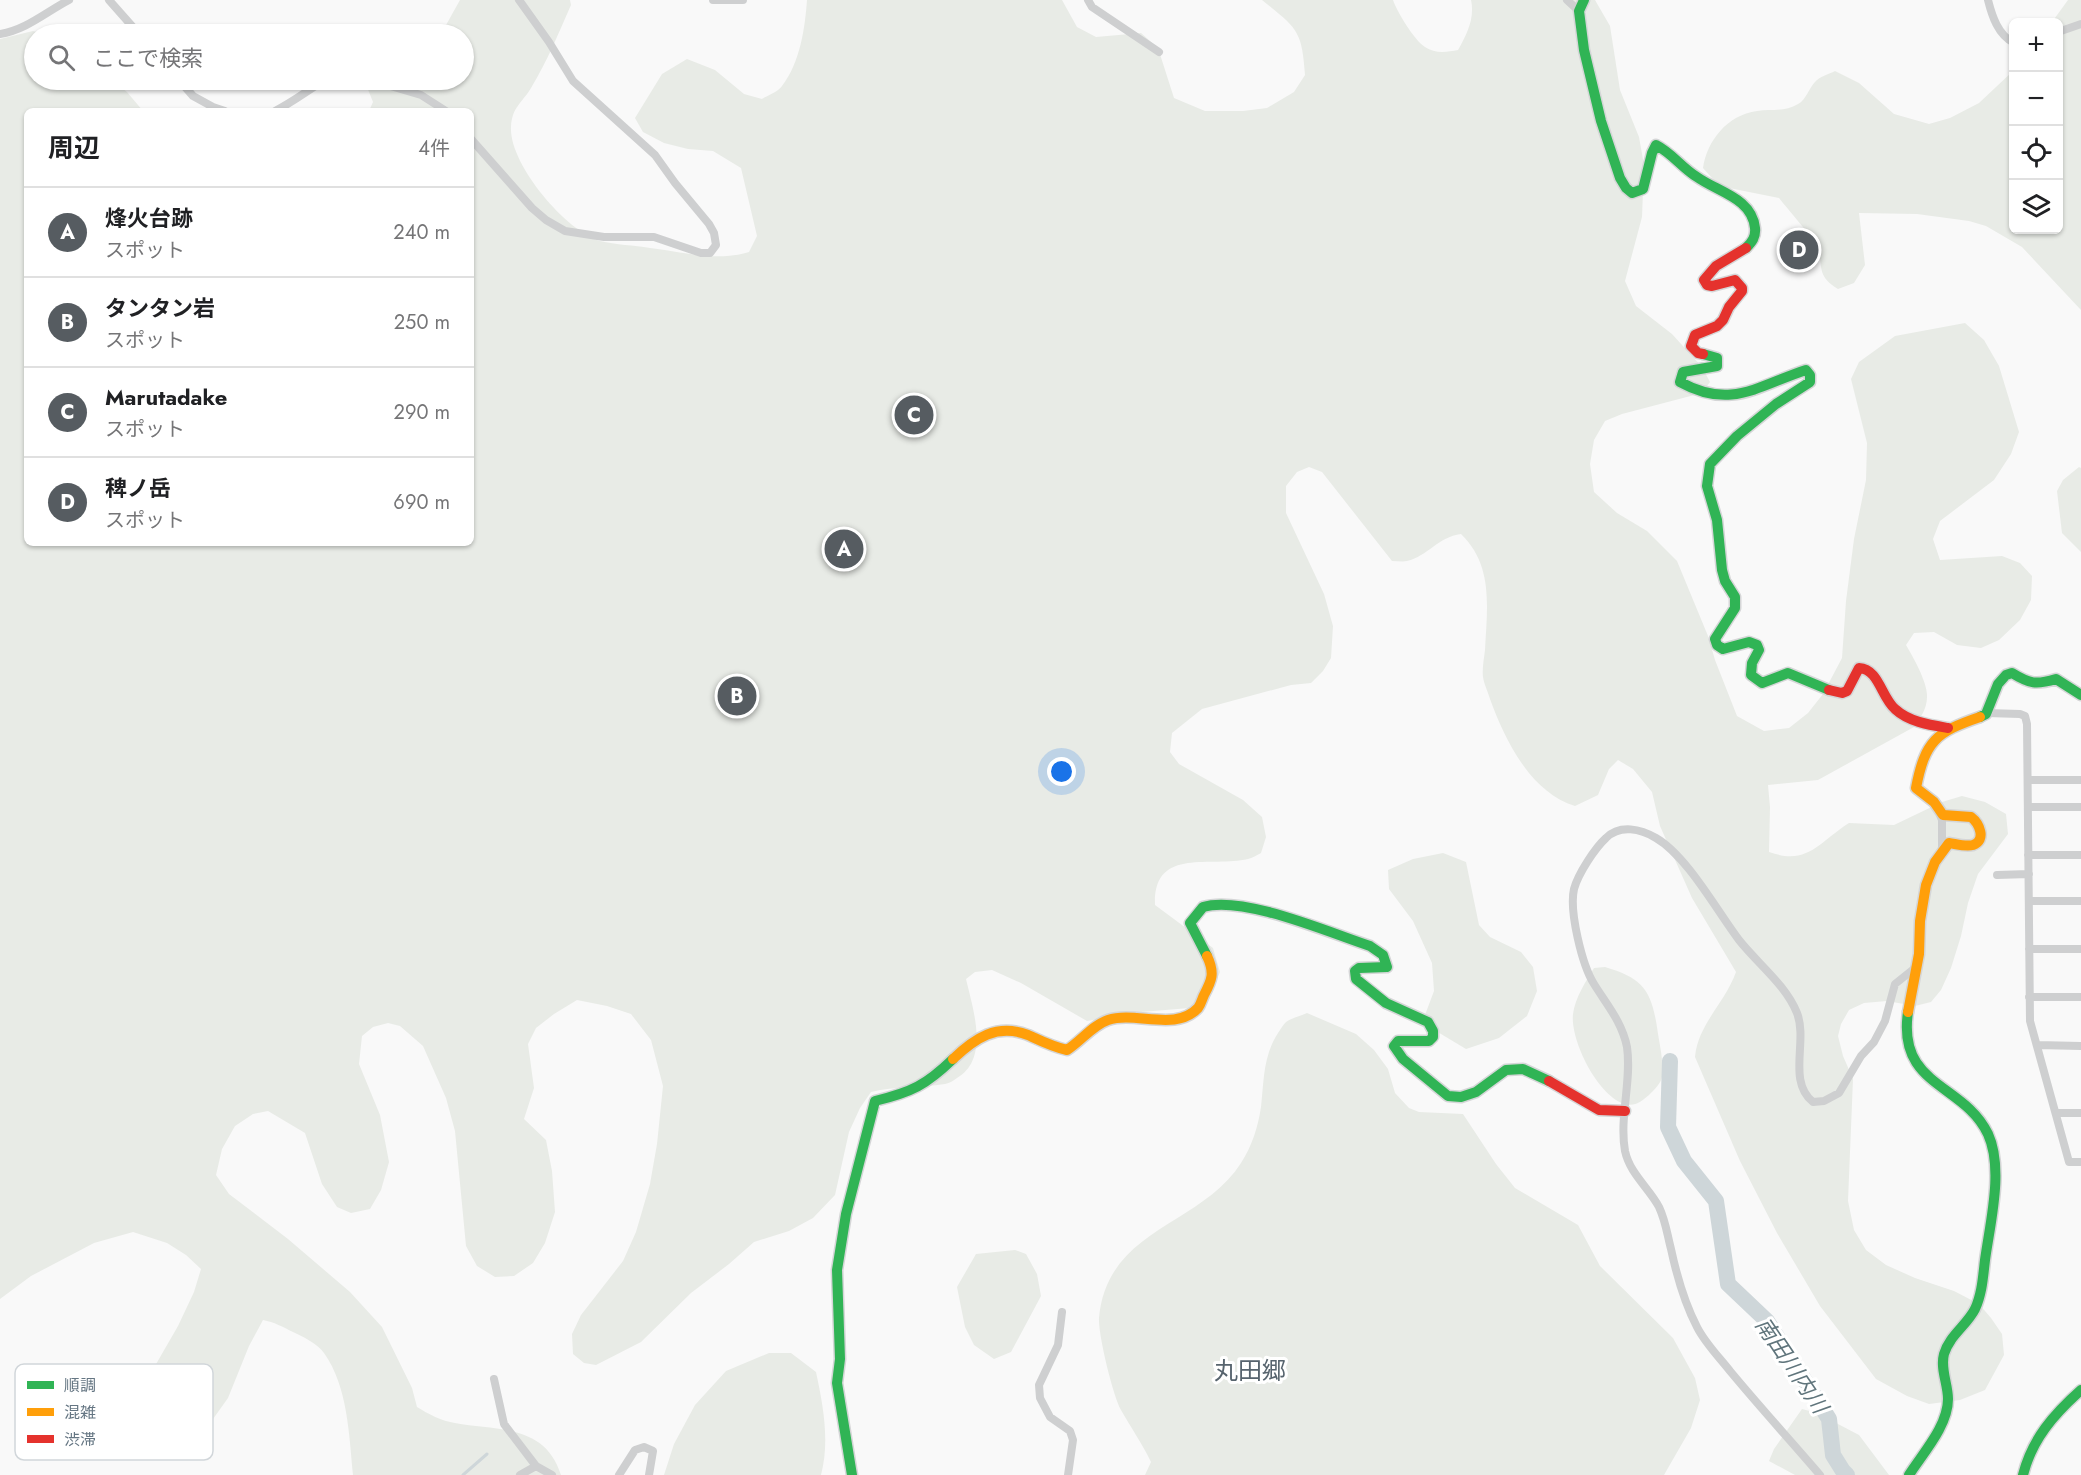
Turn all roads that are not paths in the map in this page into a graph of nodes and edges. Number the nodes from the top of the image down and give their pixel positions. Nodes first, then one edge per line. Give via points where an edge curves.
1 (69, 0) edge
2 (109, 0) edge
3 (519, 0) edge
4 (712, 0) edge
5 (742, 0) edge
6 (1088, 0) edge
7 (1567, 0) edge
8 (1584, 0) edge
9 (1988, 0) edge
10 (1579, 11) junction
11 (28, 24) edge
12 (130, 24) edge
13 (2081, 24) edge
14 (24, 25) edge
15 (2063, 30) edge
16 (0, 34) edge
17 (2009, 40) edge
18 (1159, 52) dead end
19 (188, 90) edge
20 (308, 90) edge
21 (404, 90) edge
22 (216, 108) edge
23 (281, 108) edge
24 (441, 108) edge
25 (474, 142) edge
26 (2081, 695) edge
27 (1987, 713) junction
28 (1948, 728) junction
29 (2028, 780) junction
30 (2081, 780) edge
31 (2028, 807) junction
32 (2081, 807) edge
33 (1939, 812) junction
34 (1942, 849) junction
35 (2028, 855) junction
36 (2081, 855) edge
37 (2029, 874) junction
38 (1997, 875) dead end
39 (2081, 901) edge
40 (2029, 902) junction
41 (2029, 949) junction
42 (2081, 949) edge
43 (1915, 968) junction
44 (2029, 997) junction
45 (2081, 997) edge
46 (2037, 1045) junction
47 (2081, 1046) edge
48 (1624, 1111) junction
49 (2056, 1113) junction
50 (2081, 1113) edge
51 (2081, 1162) edge
52 (1062, 1312) dead end
53 (494, 1379) dead end
54 (2081, 1389) edge
55 (536, 1466) junction
56 (520, 1475) edge
57 (552, 1475) edge
58 (619, 1475) edge
59 (649, 1475) edge
60 (852, 1475) edge
61 (1068, 1475) edge
62 (1820, 1475) edge
63 (1909, 1475) edge
64 (2023, 1475) edge

1 - 11 street
2 - 12 street
3 - 25 street via 573,81 655,156 710,224 716,245 710,253 701,253 654,237 603,237 565,231 532,208
4 - 5 street
6 - 18 street via 1092,7
7 - 10 street
8 - 10 street
9 - 17 street via 1992,17
10 - 28 street via 1601,122 1626,188 1632,193 1643,189 1656,145 1668,150 1697,178 1738,200 1754,222 1756,236 1749,246 1724,259 1704,280 1712,286 1735,280 1742,288 1717,326 1692,339 1691,346 1698,353 1717,358 1717,366 1683,372 1680,382 1695,391 1731,396 1806,370 1810,375 1805,387 1776,404 1710,464 1707,486 1717,520 1722,570 1736,608 1715,639 1717,645 1723,649 1749,642 1757,645 1751,675 1762,683 1788,673 1842,693 1847,691 1858,668 1864,667 1897,711 1919,723
13 - 15 street
14 - 16 street
19 - 22 street
20 - 23 street
21 - 24 street
26 - 27 street via 2056,679 2038,684 2012,673 2004,674
27 - 28 street
27 - 29 street via 2025,716
28 - 33 street via 1921,762 1916,788 1934,802
29 - 30 street
29 - 31 street
31 - 32 street
31 - 35 street
33 - 34 street
33 - 34 street via 1970,816 1981,831 1976,844 1949,843
34 - 43 street via 1922,907
35 - 36 street
35 - 37 street
37 - 38 street
37 - 40 street
39 - 40 street
40 - 41 street
41 - 42 street
41 - 44 street
43 - 48 street via 1895,984 1885,1021 1839,1093 1813,1102 1801,1085 1801,1029 1789,998 1667,846 1628,828 1610,833 1579,877 1574,903 1586,968 1614,1011 1627,1048
43 - 63 street via 1907,1047 1930,1078 1977,1117 1993,1150 1994,1191 1976,1307 1944,1353 1947,1407
44 - 45 street
44 - 46 street
46 - 47 street
46 - 49 street
48 - 60 street via 1599,1110 1523,1069 1506,1070 1476,1092 1448,1096 1403,1059 1394,1046 1404,1040 1429,1041 1433,1031 1428,1022 1386,1003 1356,979 1355,971 1359,968 1387,967 1383,955 1370,946 1239,905 1202,907 1190,923 1211,962 1214,976 1198,1007 1189,1013 1174,1018 1107,1021 1068,1050 1021,1033 991,1032 921,1086 875,1101 846,1214 837,1270 837,1383
48 - 62 street via 1628,1161 1658,1205 1683,1297 1698,1330
49 - 50 street
49 - 51 street via 2069,1162
52 - 61 street via 1058,1345 1039,1385 1040,1398 1050,1418 1070,1431 1073,1440
53 - 55 street via 504,1424
54 - 64 street via 2041,1431
55 - 56 street
55 - 57 street
58 - 59 street via 635,1450 644,1447 653,1451

